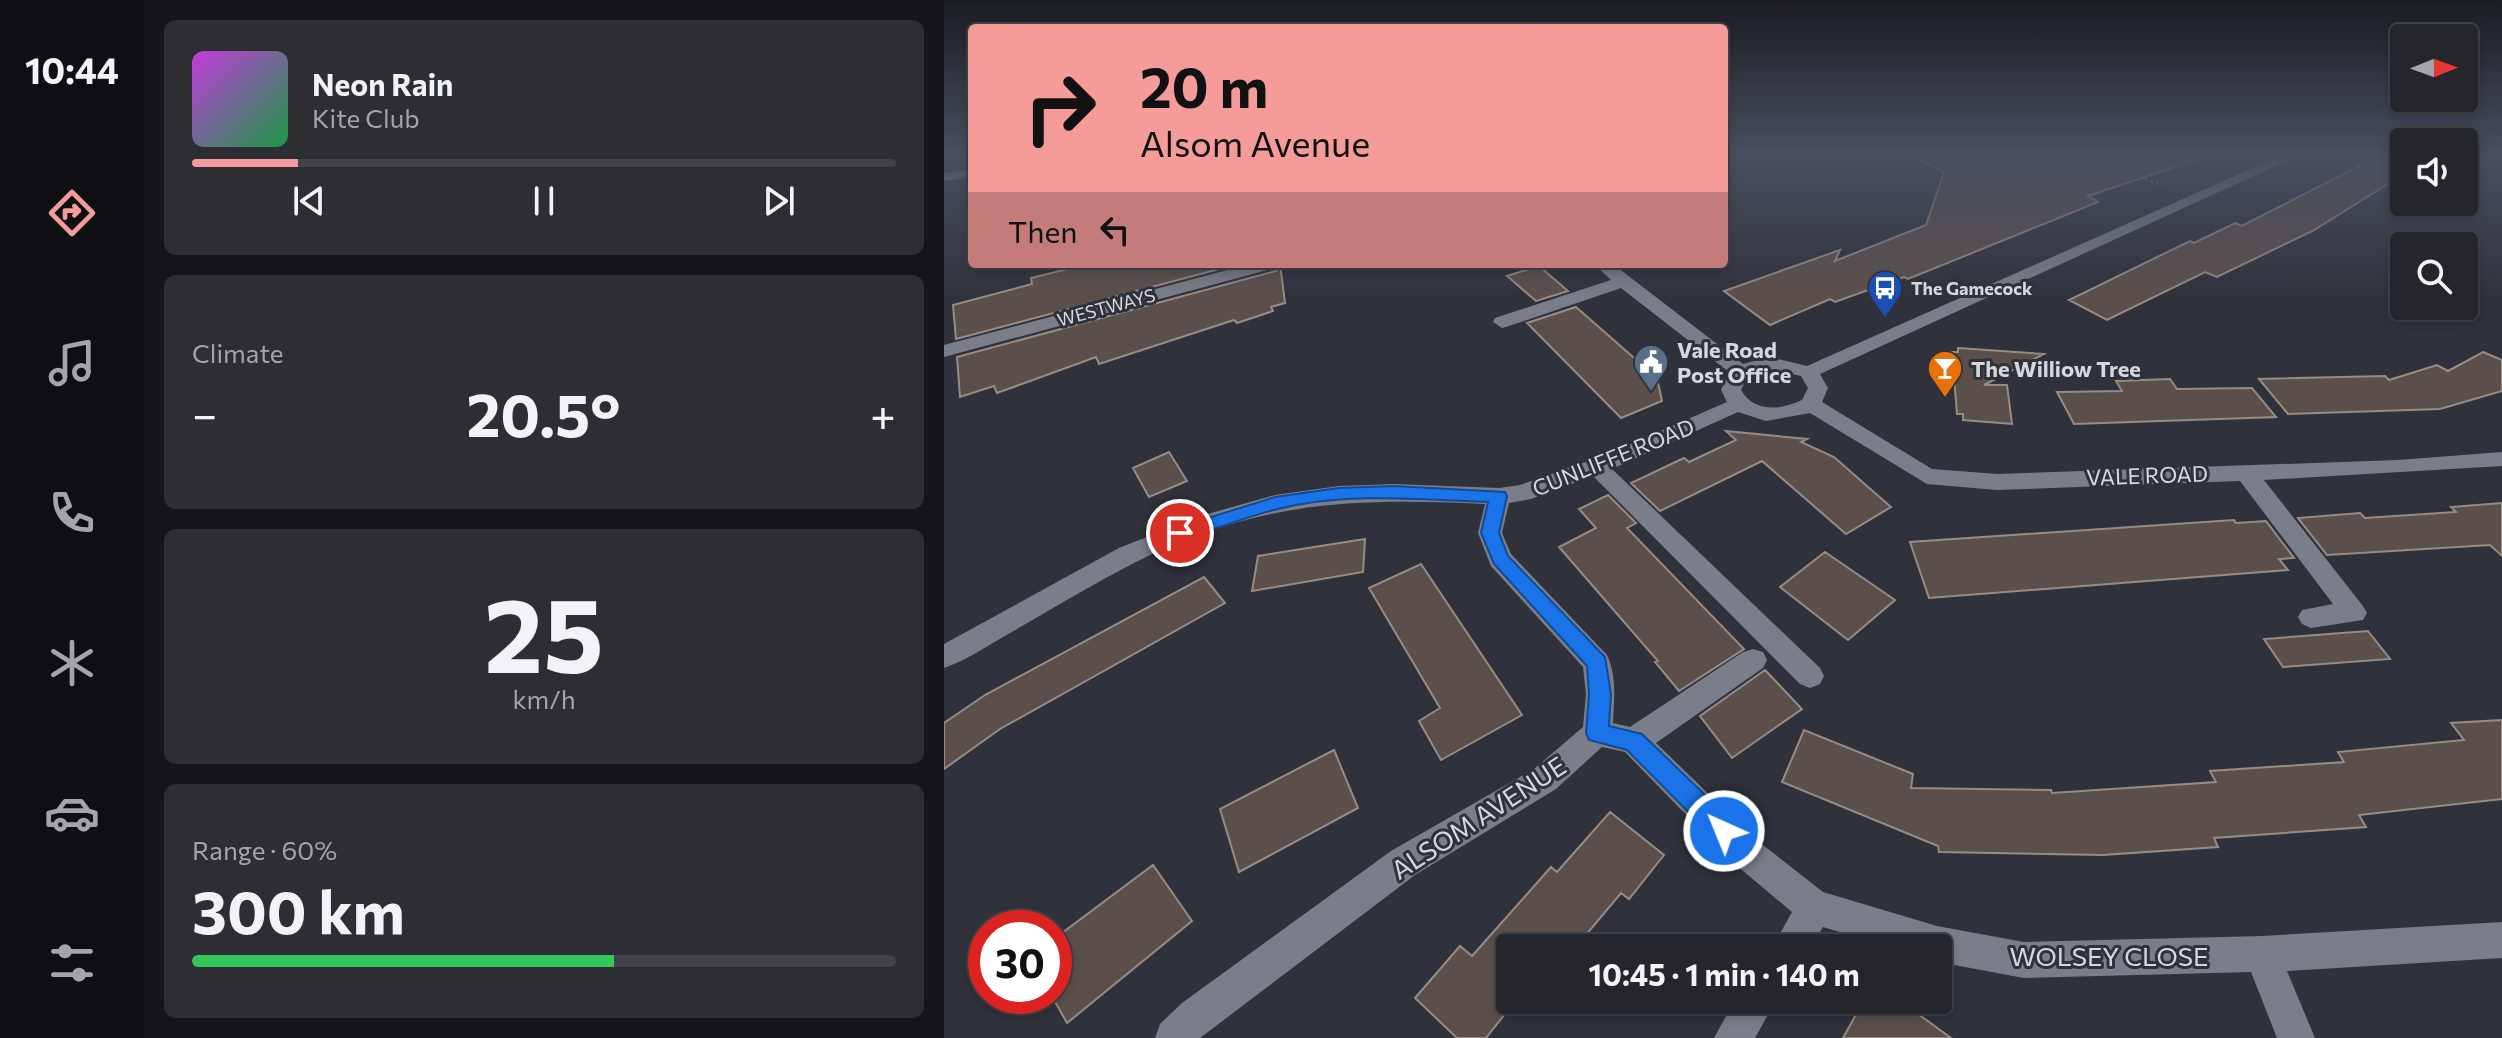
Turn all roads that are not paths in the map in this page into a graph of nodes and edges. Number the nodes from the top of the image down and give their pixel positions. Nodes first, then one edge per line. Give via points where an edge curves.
1 (2188, 202) edge
2 (1254, 268) edge
3 (1607, 268) edge
4 (1624, 281) junction
5 (1502, 322) dead end
6 (944, 351) edge
7 (1741, 371) junction
8 (1809, 372) junction
9 (1739, 404) junction
10 (1811, 404) junction
11 (2502, 459) edge
12 (1596, 466) junction
13 (2245, 471) junction
14 (1499, 496) junction
15 (2311, 617) dead end
16 (944, 657) edge
17 (1753, 660) dead end
18 (1810, 676) dead end
19 (1597, 733) junction
20 (1634, 741) junction
21 (1815, 907) junction
22 (1799, 934) edge
23 (2502, 940) edge
24 (2262, 954) junction
25 (1748, 1014) edge
26 (1174, 1038) edge
27 (1733, 1038) edge
28 (2296, 1038) edge

1 - 8 street
2 - 6 street, WESTWAYS
3 - 4 street
4 - 5 street
4 - 7 street
7 - 8 street via 1770,363
7 - 9 street via 1731,390
8 - 10 street via 1818,388
9 - 10 street via 1775,415
9 - 12 street, CUNLIFFE ROAD
10 - 13 street, VALE ROAD via 1927,476 1997,482
11 - 13 street, VALE ROAD
12 - 14 street, CUNLIFFE ROAD via 1523,493
12 - 18 street
13 - 15 street via 2354,613
14 - 16 street, CUNLIFFE ROAD via 1339,494 1275,503 1206,523 1128,555
14 - 19 street via 1490,533 1500,559 1597,663
17 - 20 street
19 - 20 street
19 - 26 street, ALSOM AVENUE via 1545,779 1403,863 1195,1016
20 - 21 street, WOLSEY CLOSE via 1742,849
21 - 22 street
21 - 24 street, WOLSEY CLOSE via 1937,944 2024,960
23 - 24 street, WOLSEY CLOSE
24 - 28 street
25 - 27 street

